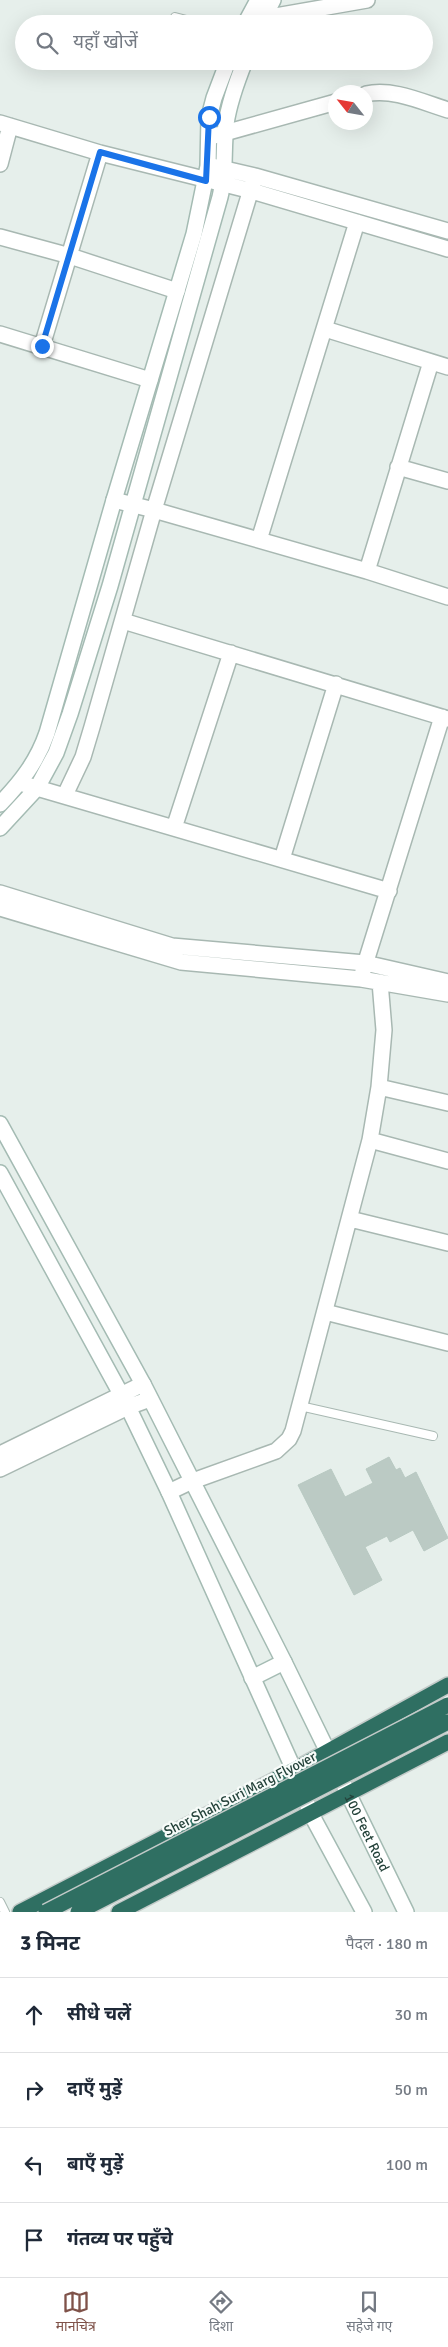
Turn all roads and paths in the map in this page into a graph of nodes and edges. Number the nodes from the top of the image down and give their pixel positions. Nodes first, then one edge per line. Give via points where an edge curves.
1 (258, 0) edge
2 (273, 0) edge
3 (367, 0) edge
4 (250, 15) edge
5 (265, 15) edge
6 (292, 15) edge
7 (225, 70) edge
8 (241, 70) edge
9 (373, 93) edge
10 (328, 104) edge
11 (448, 110) edge
12 (5, 125) edge
13 (226, 133) junction
14 (209, 138) junction
15 (100, 152) junction
16 (0, 164) edge
17 (225, 169) junction
18 (207, 173) junction
19 (255, 176) junction
20 (223, 185) junction
21 (252, 191) junction
22 (357, 222) junction
23 (448, 231) edge
24 (0, 237) edge
25 (448, 249) edge
26 (70, 256) junction
27 (177, 291) junction
28 (325, 329) junction
29 (0, 334) edge
30 (42, 346) junction
31 (431, 362) junction
32 (448, 366) edge
33 (150, 380) junction
34 (398, 467) junction
35 (448, 481) edge
36 (114, 500) junction
37 (133, 505) junction
38 (154, 510) junction
39 (259, 540) junction
40 (367, 571) junction
41 (448, 597) edge
42 (123, 621) junction
43 (232, 653) junction
44 (336, 684) junction
45 (445, 718) edge
46 (20, 783) junction
47 (37, 788) junction
48 (64, 795) junction
49 (0, 804) edge
50 (0, 828) edge
51 (174, 828) junction
52 (282, 859) junction
53 (389, 891) junction
54 (0, 893) edge
55 (0, 908) edge
56 (365, 963) junction
57 (361, 979) junction
58 (380, 982) junction
59 (448, 982) edge
60 (448, 994) edge
61 (379, 1087) junction
62 (448, 1103) edge
63 (0, 1124) edge
64 (370, 1140) junction
65 (448, 1161) edge
66 (0, 1173) edge
67 (350, 1219) junction
68 (448, 1243) edge
69 (325, 1312) junction
70 (448, 1343) edge
71 (143, 1384) junction
72 (150, 1399) junction
73 (124, 1401) junction
74 (300, 1406) junction
75 (433, 1436) dead end
76 (0, 1454) edge
77 (0, 1469) edge
78 (190, 1482) junction
79 (169, 1492) junction
80 (284, 1662) junction
81 (252, 1678) junction
82 (448, 1685) edge
83 (448, 1705) edge
84 (448, 1722) edge
85 (448, 1742) edge
86 (327, 1752) junction
87 (294, 1770) junction
88 (349, 1794) junction
89 (311, 1814) junction
90 (66, 1889) junction
91 (0, 1902) edge
92 (47, 1908) edge
93 (5, 1912) edge
94 (20, 1912) edge
95 (78, 1912) edge
96 (119, 1912) edge
97 (363, 1912) edge
98 (406, 1912) edge

1 - 4 street
2 - 5 street
3 - 6 street
7 - 14 street via 209,117
8 - 13 street via 231,101
9 - 11 street via 400,95
10 - 13 street
12 - 15 street
12 - 16 street
13 - 14 street
13 - 17 street
14 - 18 street
15 - 18 street
15 - 26 street
17 - 18 street
17 - 19 street
17 - 20 street
18 - 20 street
18 - 27 street
19 - 21 street
19 - 23 street
20 - 21 street
20 - 37 street
21 - 22 street
21 - 38 street
22 - 25 street
22 - 28 street
24 - 26 street
26 - 27 street
26 - 30 street
27 - 33 street
28 - 31 street
28 - 39 street
29 - 30 street
30 - 33 street
31 - 32 street
31 - 34 street
33 - 36 street
34 - 35 street
34 - 40 street
36 - 37 street
36 - 46 street via 47,733 34,763
37 - 38 street
37 - 47 street via 70,714 56,753
38 - 39 street
38 - 42 street
39 - 40 street
40 - 41 street
42 - 43 street
42 - 48 street via 83,757
43 - 44 street
43 - 51 street
44 - 45 street
44 - 52 street
45 - 53 street
46 - 47 street
46 - 49 street
47 - 48 street
47 - 50 street
48 - 51 street
51 - 52 street
52 - 53 street
53 - 56 street
54 - 56 street via 172,946
55 - 57 street via 181,962
56 - 57 street
56 - 59 street
57 - 58 street
58 - 60 street
58 - 61 street via 384,1030
61 - 62 street
61 - 64 street
63 - 71 street, 100 Feet Road
64 - 65 street
64 - 67 street
66 - 73 street
67 - 68 street
67 - 69 street
69 - 70 street
69 - 74 street
71 - 72 street, 100 Feet Road
71 - 73 street
72 - 73 street
72 - 78 street, 100 Feet Road
73 - 76 street
73 - 77 street
73 - 79 street
74 - 75 lane
74 - 78 street via 289,1439 276,1451
78 - 79 street
78 - 80 street, 100 Feet Road
79 - 81 street
80 - 81 street
80 - 86 street, 100 Feet Road
81 - 87 street
82 - 86 highway
83 - 92 highway, Sher Shah Suri Marg Flyover, bridge
84 - 95 highway, bridge
85 - 88 highway
86 - 87 highway
86 - 88 street, 100 Feet Road
87 - 89 street
87 - 90 highway
88 - 89 highway
88 - 98 street, 100 Feet Road
89 - 96 highway
89 - 97 street
90 - 92 highway
90 - 95 street
91 - 93 lane
92 - 94 highway

